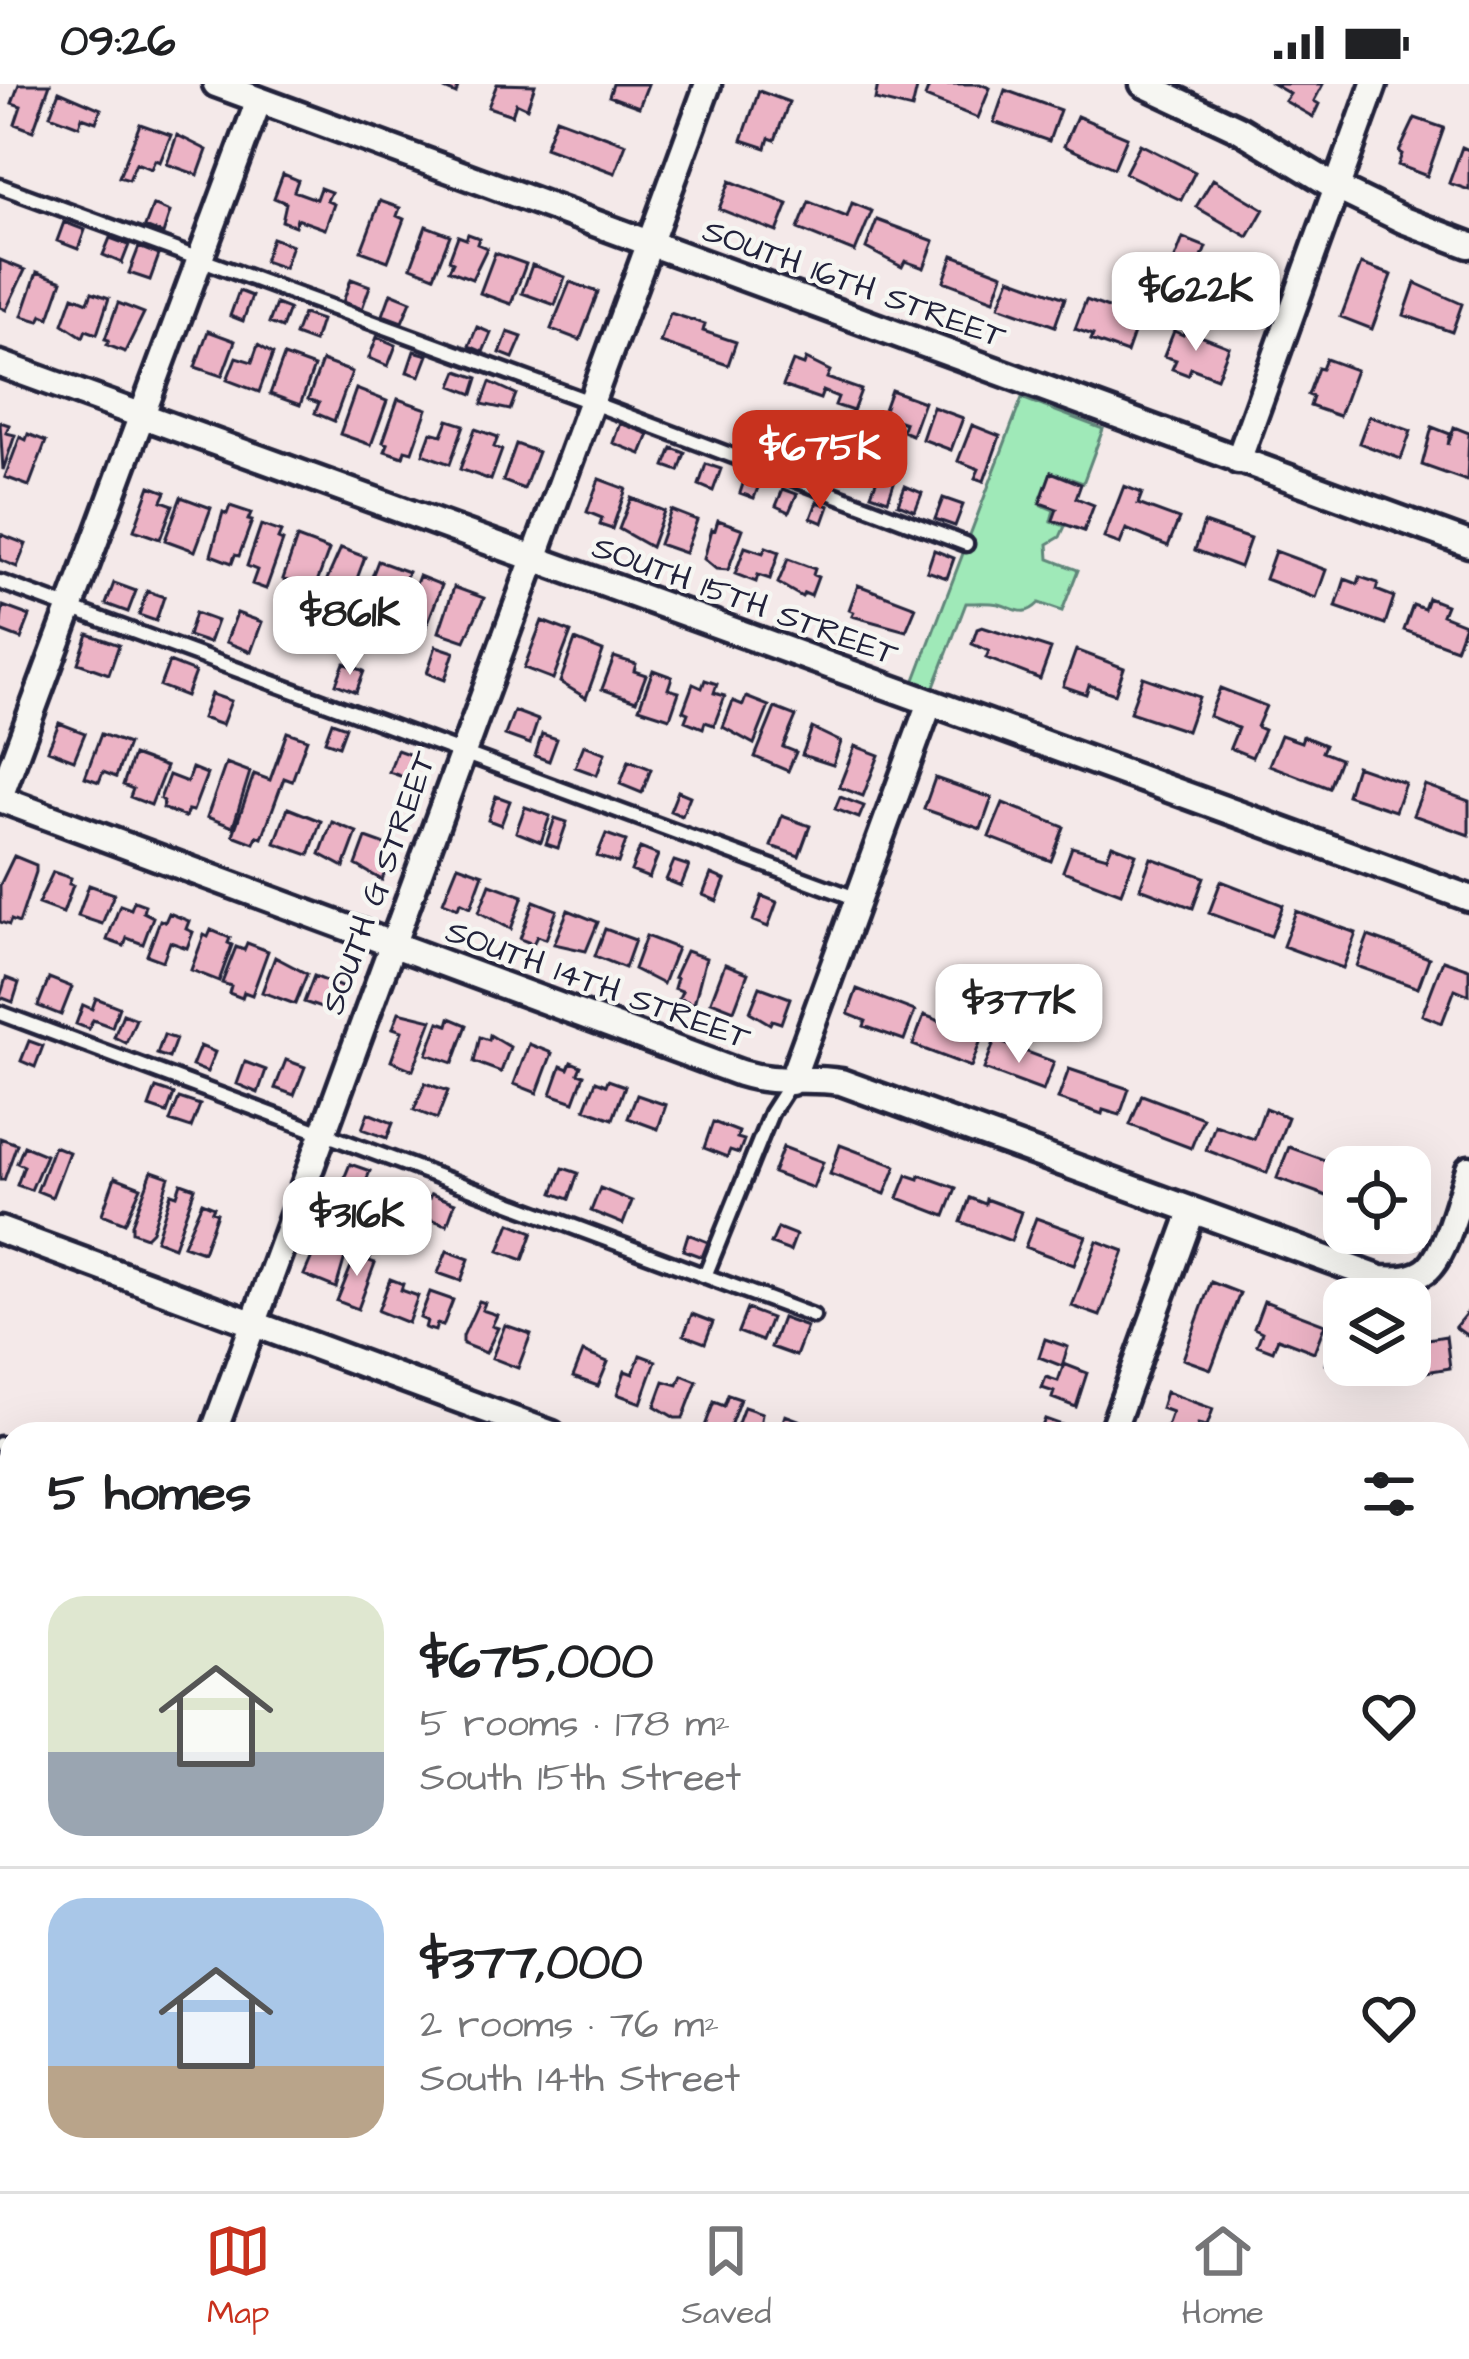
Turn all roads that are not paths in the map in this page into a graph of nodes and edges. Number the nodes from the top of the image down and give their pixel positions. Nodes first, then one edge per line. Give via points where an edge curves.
1 (216, 84) edge
2 (708, 84) edge
3 (1143, 84) edge
4 (1375, 84) edge
5 (260, 100) junction
6 (0, 186) edge
7 (1336, 188) junction
8 (649, 244) junction
9 (1469, 245) edge
10 (198, 259) junction
11 (0, 364) edge
12 (590, 402) junction
13 (141, 416) junction
14 (1238, 461) junction
15 (966, 544) dead end
16 (1469, 544) edge
17 (532, 560) junction
18 (0, 582) edge
19 (70, 608) junction
20 (930, 702) junction
21 (461, 753) junction
22 (0, 798) edge
23 (1469, 898) edge
24 (858, 899) junction
25 (392, 943) junction
26 (0, 1013) edge
27 (791, 1082) junction
28 (322, 1132) junction
29 (1469, 1169) edge
30 (1192, 1212) junction
31 (0, 1230) edge
32 (705, 1276) junction
33 (813, 1316) dead end
34 (253, 1323) junction
35 (217, 1422) edge
36 (520, 1422) edge
37 (1115, 1422) edge

1 - 5 street, SOUTH 16TH STREET
2 - 8 street, SOUTH G STREET
3 - 7 street
4 - 7 street
5 - 8 street, SOUTH 16TH STREET
5 - 10 street
6 - 10 lane
7 - 9 street
7 - 14 street
8 - 12 street, SOUTH G STREET
8 - 14 street, SOUTH 16TH STREET
10 - 12 lane
10 - 13 street
11 - 13 street, SOUTH 15TH STREET
12 - 15 lane
12 - 17 street, SOUTH G STREET
13 - 17 street, SOUTH 15TH STREET
13 - 19 street
14 - 16 street, SOUTH 16TH STREET
17 - 20 street, SOUTH 15TH STREET
17 - 21 street, SOUTH G STREET
18 - 19 lane
19 - 21 lane
19 - 22 street
20 - 23 street, SOUTH 15TH STREET
20 - 24 street
21 - 24 lane
21 - 25 street, SOUTH G STREET
22 - 25 street, SOUTH 14TH STREET
24 - 27 street
25 - 27 street, SOUTH 14TH STREET via 740,1073
25 - 28 street, SOUTH G STREET
26 - 28 lane
27 - 30 street, SOUTH 14TH STREET via 841,1082
27 - 32 lane
28 - 32 lane
28 - 34 street, SOUTH G STREET
29 - 30 street, SOUTH 14TH STREET via 1438,1256 1414,1277 1381,1280
30 - 37 street
31 - 34 street
32 - 33 lane
34 - 35 street, SOUTH G STREET
34 - 36 street

